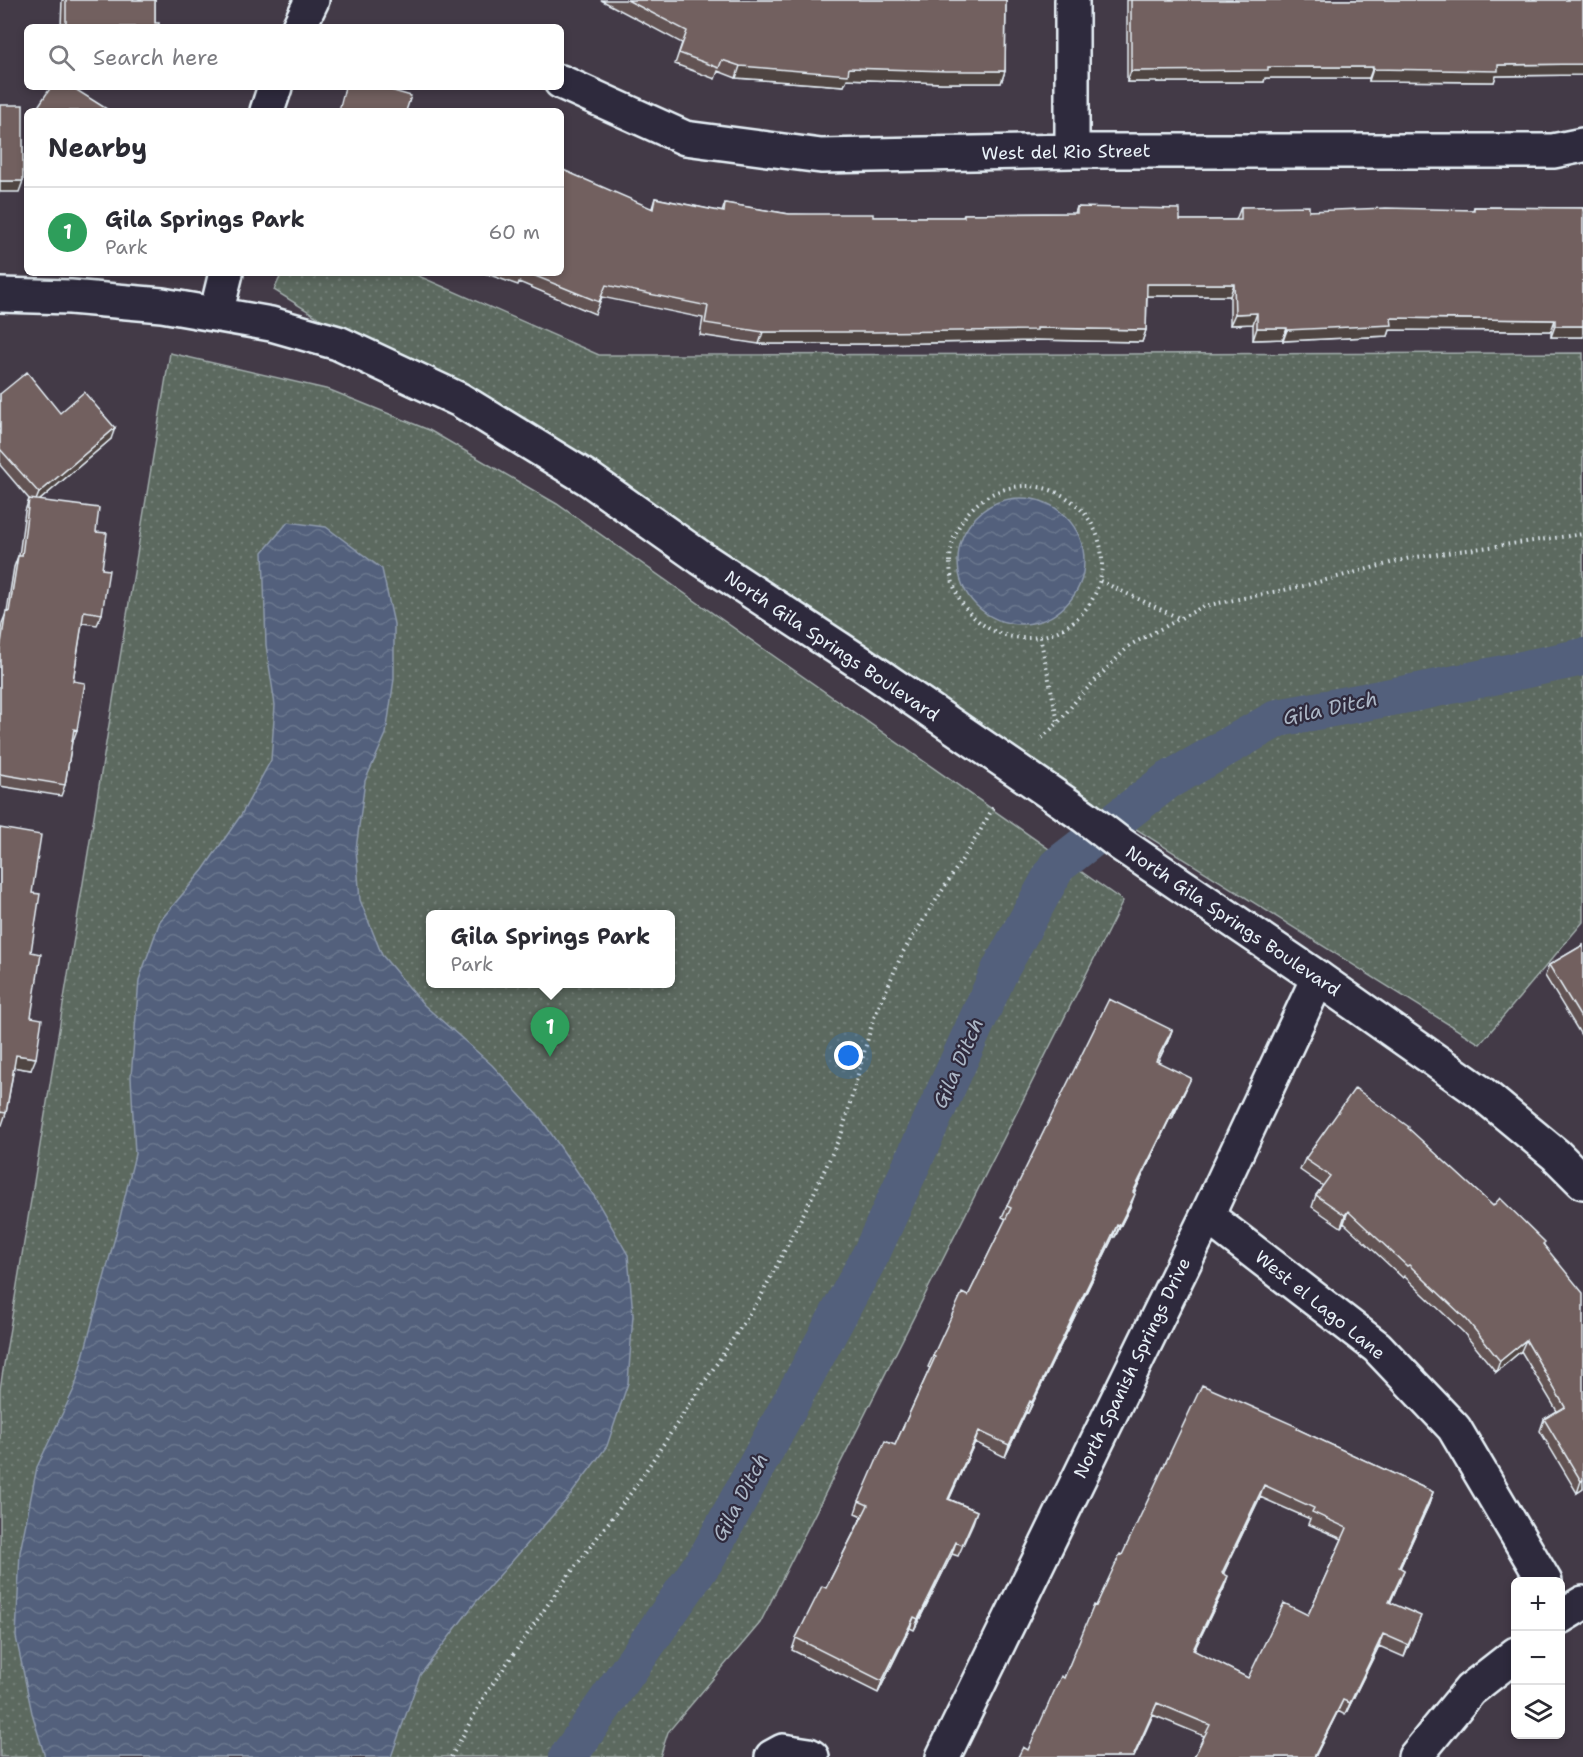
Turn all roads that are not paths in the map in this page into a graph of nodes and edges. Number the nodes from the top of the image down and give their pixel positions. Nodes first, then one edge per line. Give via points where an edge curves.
1 (312, 0) edge
2 (1072, 0) edge
3 (300, 24) edge
4 (564, 83) edge
5 (274, 90) edge
6 (268, 108) edge
7 (1583, 145) edge
8 (1072, 152) junction
9 (225, 276) edge
10 (0, 295) edge
11 (216, 314) junction
12 (1318, 978) junction
13 (1583, 1182) edge
14 (1207, 1216) junction
15 (1543, 1577) edge
16 (1511, 1657) edge
17 (772, 1757) edge
18 (812, 1757) edge
19 (943, 1757) edge
20 (1415, 1757) edge

1 - 3 street
2 - 8 street
4 - 8 street, West del Rio Street via 684,138 821,156
5 - 6 street
7 - 8 street, West del Rio Street via 1553,152
9 - 11 street
10 - 11 street, North Gila Springs Boulevard via 162,305
11 - 12 street, North Gila Springs Boulevard via 338,343 460,400 589,479
12 - 13 street, North Gila Springs Boulevard via 1480,1092
12 - 14 street, North Spanish Springs Drive
14 - 15 street, West el Lago Lane via 1377,1347 1454,1428
14 - 19 street, North Spanish Springs Drive
16 - 20 street via 1470,1690
17 - 18 street via 783,1751

